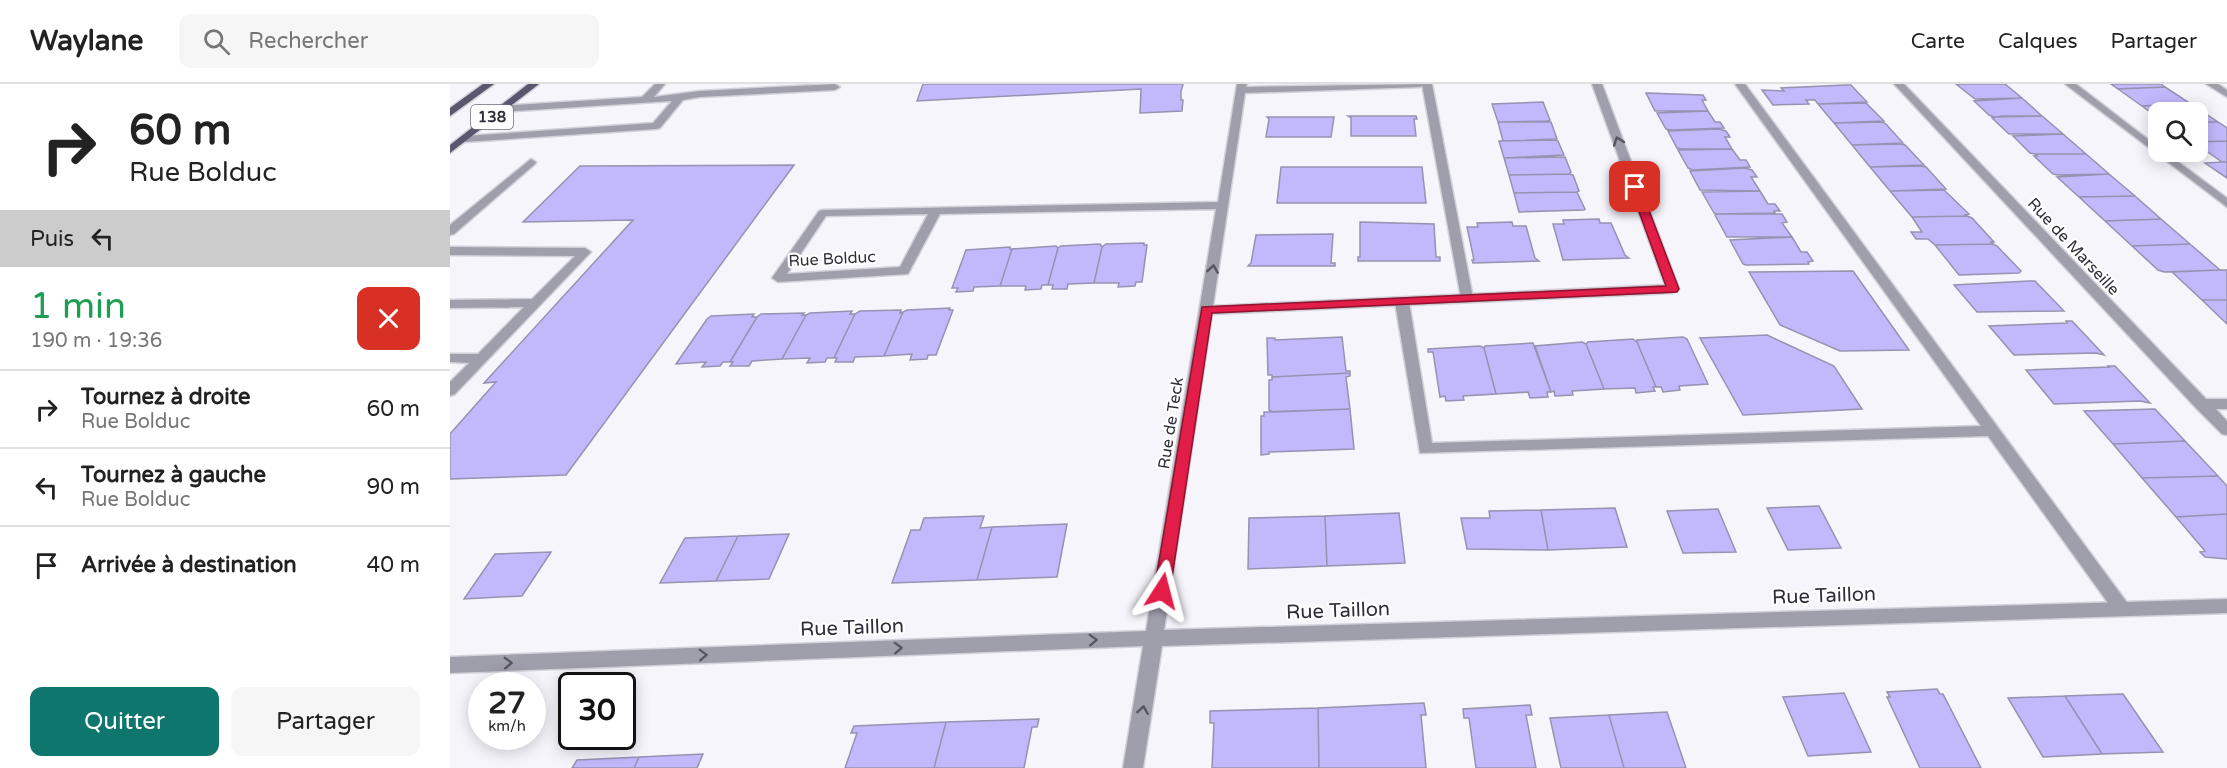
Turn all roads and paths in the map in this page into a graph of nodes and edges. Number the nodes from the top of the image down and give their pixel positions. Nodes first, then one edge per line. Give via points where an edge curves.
1 (489, 84) edge
2 (534, 84) edge
3 (660, 84) edge
4 (1420, 84) edge
5 (1427, 84) edge
6 (1597, 84) edge
7 (1740, 84) edge
8 (1899, 84) edge
9 (2070, 84) edge
10 (2211, 84) edge
11 (835, 87) dead end
12 (1242, 87) edge
13 (2227, 94) edge
14 (680, 98) junction
15 (645, 100) junction
16 (502, 109) junction
17 (450, 113) edge
18 (465, 138) junction
19 (450, 150) edge
20 (531, 162) dead end
21 (2227, 204) edge
22 (1223, 205) junction
23 (936, 211) junction
24 (450, 218) edge
25 (465, 219) junction
26 (450, 231) edge
27 (450, 251) edge
28 (1467, 298) junction
29 (1402, 302) junction
30 (537, 303) junction
31 (450, 304) edge
32 (1206, 310) junction
33 (450, 358) edge
34 (481, 359) junction
35 (450, 391) edge
36 (2200, 404) junction
37 (2227, 404) edge
38 (2227, 430) edge
39 (1992, 431) junction
40 (2227, 606) edge
41 (2122, 609) junction
42 (1154, 638) junction
43 (450, 665) edge
44 (1133, 768) edge

1 - 17 main road, 138
2 - 16 main road, 138
3 - 15 street
4 - 12 street
5 - 28 street
28 -> 6 street via 1673,289
7 - 39 street
8 - 36 street, Rue de Marseille
9 - 21 street
10 - 13 street
11 - 14 street
12 - 22 street, Rue de Teck
14 - 15 street
14 - 18 street via 656,126
15 - 16 street
16 - 18 main road, 138
18 - 19 main road, 138
20 - 25 street
22 - 23 street, Rue Bolduc
32 -> 22 street, Rue de Teck
23 - 23 street, Rue Bolduc via 904,271 778,278 823,213
24 - 25 street
25 - 26 street
27 - 30 street via 585,252
28 - 29 street
29 - 32 street
29 - 39 street via 1425,449
30 - 31 street
30 - 34 street
32 - 42 street, Rue de Teck
33 - 34 street
34 - 35 street
36 - 37 street
36 - 38 street, Rue de Marseille
39 - 41 street
40 - 41 street, Rue Taillon
41 - 42 street, Rue Taillon
43 -> 42 street, Rue Taillon
44 -> 42 street, Rue de Teck

